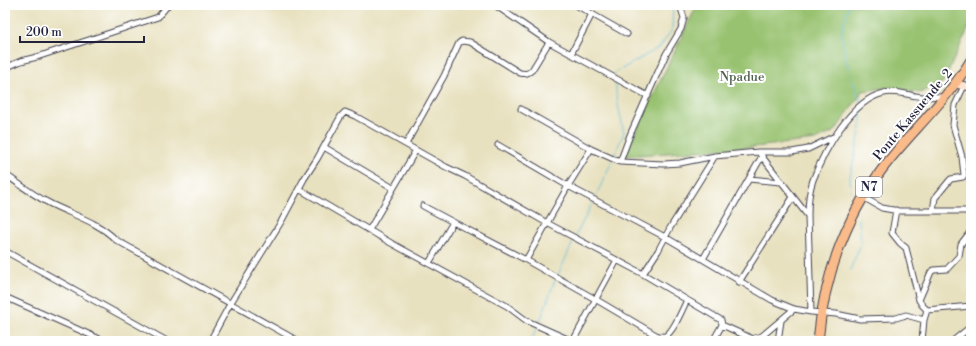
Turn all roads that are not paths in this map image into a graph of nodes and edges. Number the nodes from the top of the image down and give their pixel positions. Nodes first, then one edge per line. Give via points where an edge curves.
1 (168, 5) edge
2 (495, 5) edge
3 (576, 5) edge
4 (680, 5) edge
5 (592, 14) junction
6 (627, 34) dead end
7 (550, 42) junction
8 (572, 54) junction
9 (971, 60) edge
10 (5, 68) edge
11 (963, 86) edge
12 (648, 96) junction
13 (944, 98) junction
14 (521, 109) dead end
15 (833, 137) junction
16 (406, 144) junction
17 (498, 144) dead end
18 (324, 147) junction
19 (591, 149) junction
20 (416, 150) junction
21 (760, 154) junction
22 (715, 156) junction
23 (620, 162) junction
24 (5, 174) edge
25 (749, 179) junction
26 (781, 182) junction
27 (568, 186) junction
28 (393, 188) junction
29 (299, 189) junction
30 (792, 197) junction
31 (863, 197) junction
32 (423, 206) dead end
33 (896, 210) junction
34 (933, 211) junction
35 (971, 211) edge
36 (808, 216) junction
37 (453, 222) junction
38 (547, 223) junction
39 (369, 230) junction
40 (971, 231) edge
41 (665, 238) junction
42 (5, 251) edge
43 (703, 259) junction
44 (526, 260) junction
45 (617, 260) junction
46 (429, 263) junction
47 (643, 274) junction
48 (740, 282) junction
49 (5, 297) edge
50 (596, 299) junction
51 (687, 300) junction
52 (919, 300) junction
53 (230, 304) junction
54 (971, 306) edge
55 (794, 309) junction
56 (927, 310) junction
57 (811, 312) junction
58 (822, 313) junction
59 (781, 320) junction
60 (924, 320) junction
61 (971, 324) edge
62 (722, 325) junction
63 (753, 339) junction
64 (960, 339) edge
65 (104, 341) edge
66 (167, 341) edge
67 (210, 341) edge
68 (298, 341) edge
69 (572, 341) edge
70 (713, 341) edge
71 (744, 341) edge
72 (778, 341) edge
73 (818, 341) edge
74 (922, 341) edge
75 (953, 341) edge

1 - 10 street via 158,17
2 - 7 street
3 - 5 street
4 - 12 street via 684,18 681,29 666,54
5 - 6 street
5 - 8 street
7 - 8 street
7 - 16 street via 532,70 525,74 470,42 459,43 444,76
8 - 12 street
9 - 11 highway, Ponte Kassuende_2 / N7
11 - 13 highway, Ponte Kassuende_2 / N7
11 - 34 street via 955,105 953,125 964,175 950,179 935,198
12 - 23 street
13 - 15 street via 882,93 846,119
13 - 31 highway, Ponte Kassuende_2 / N7 via 891,158
14 - 19 street
15 - 21 street via 800,151
15 - 36 street via 814,179
16 - 18 street via 345,112
16 - 20 street
17 - 27 street
18 - 28 street
18 - 29 street
19 - 23 street
19 - 27 street
20 - 28 street
20 - 38 street
21 - 22 street
21 - 25 street
21 - 26 street
22 - 23 street via 672,164
22 - 41 street
24 - 53 street via 49,203 101,228 116,240
25 - 26 street
25 - 43 street
26 - 30 street
27 - 38 street
27 - 41 street
28 - 39 street
29 - 39 street
29 - 53 street
30 - 36 street
30 - 48 street
31 - 33 street via 882,208
31 - 58 highway, Ponte Kassuende_2 / N7 via 838,248
32 - 37 street
33 - 34 street
33 - 52 street via 892,233 906,248
34 - 35 street
36 - 57 street
37 - 44 street
37 - 46 street
38 - 44 street
38 - 45 street
39 - 46 street
40 - 52 street via 961,244 958,258 947,269 931,272
41 - 43 street
41 - 47 street
42 - 66 street
43 - 48 street
44 - 50 street
45 - 47 street
45 - 50 street
46 - 69 street via 527,320
47 - 51 street
48 - 55 street
49 - 65 street
50 - 51 street via 656,335 664,337
50 - 69 street
51 - 62 street via 721,320
52 - 56 street
53 - 67 street
53 - 68 street
54 - 56 street
55 - 57 street
55 - 59 street
56 - 60 street
57 - 58 street
58 - 60 street via 860,319 896,318 906,314
58 - 73 highway, Ponte Kassuende_2 / N7
59 - 63 street via 762,336
59 - 72 street
60 - 74 street
61 - 64 street
62 - 63 street
62 - 70 street
63 - 71 street
64 - 75 street

